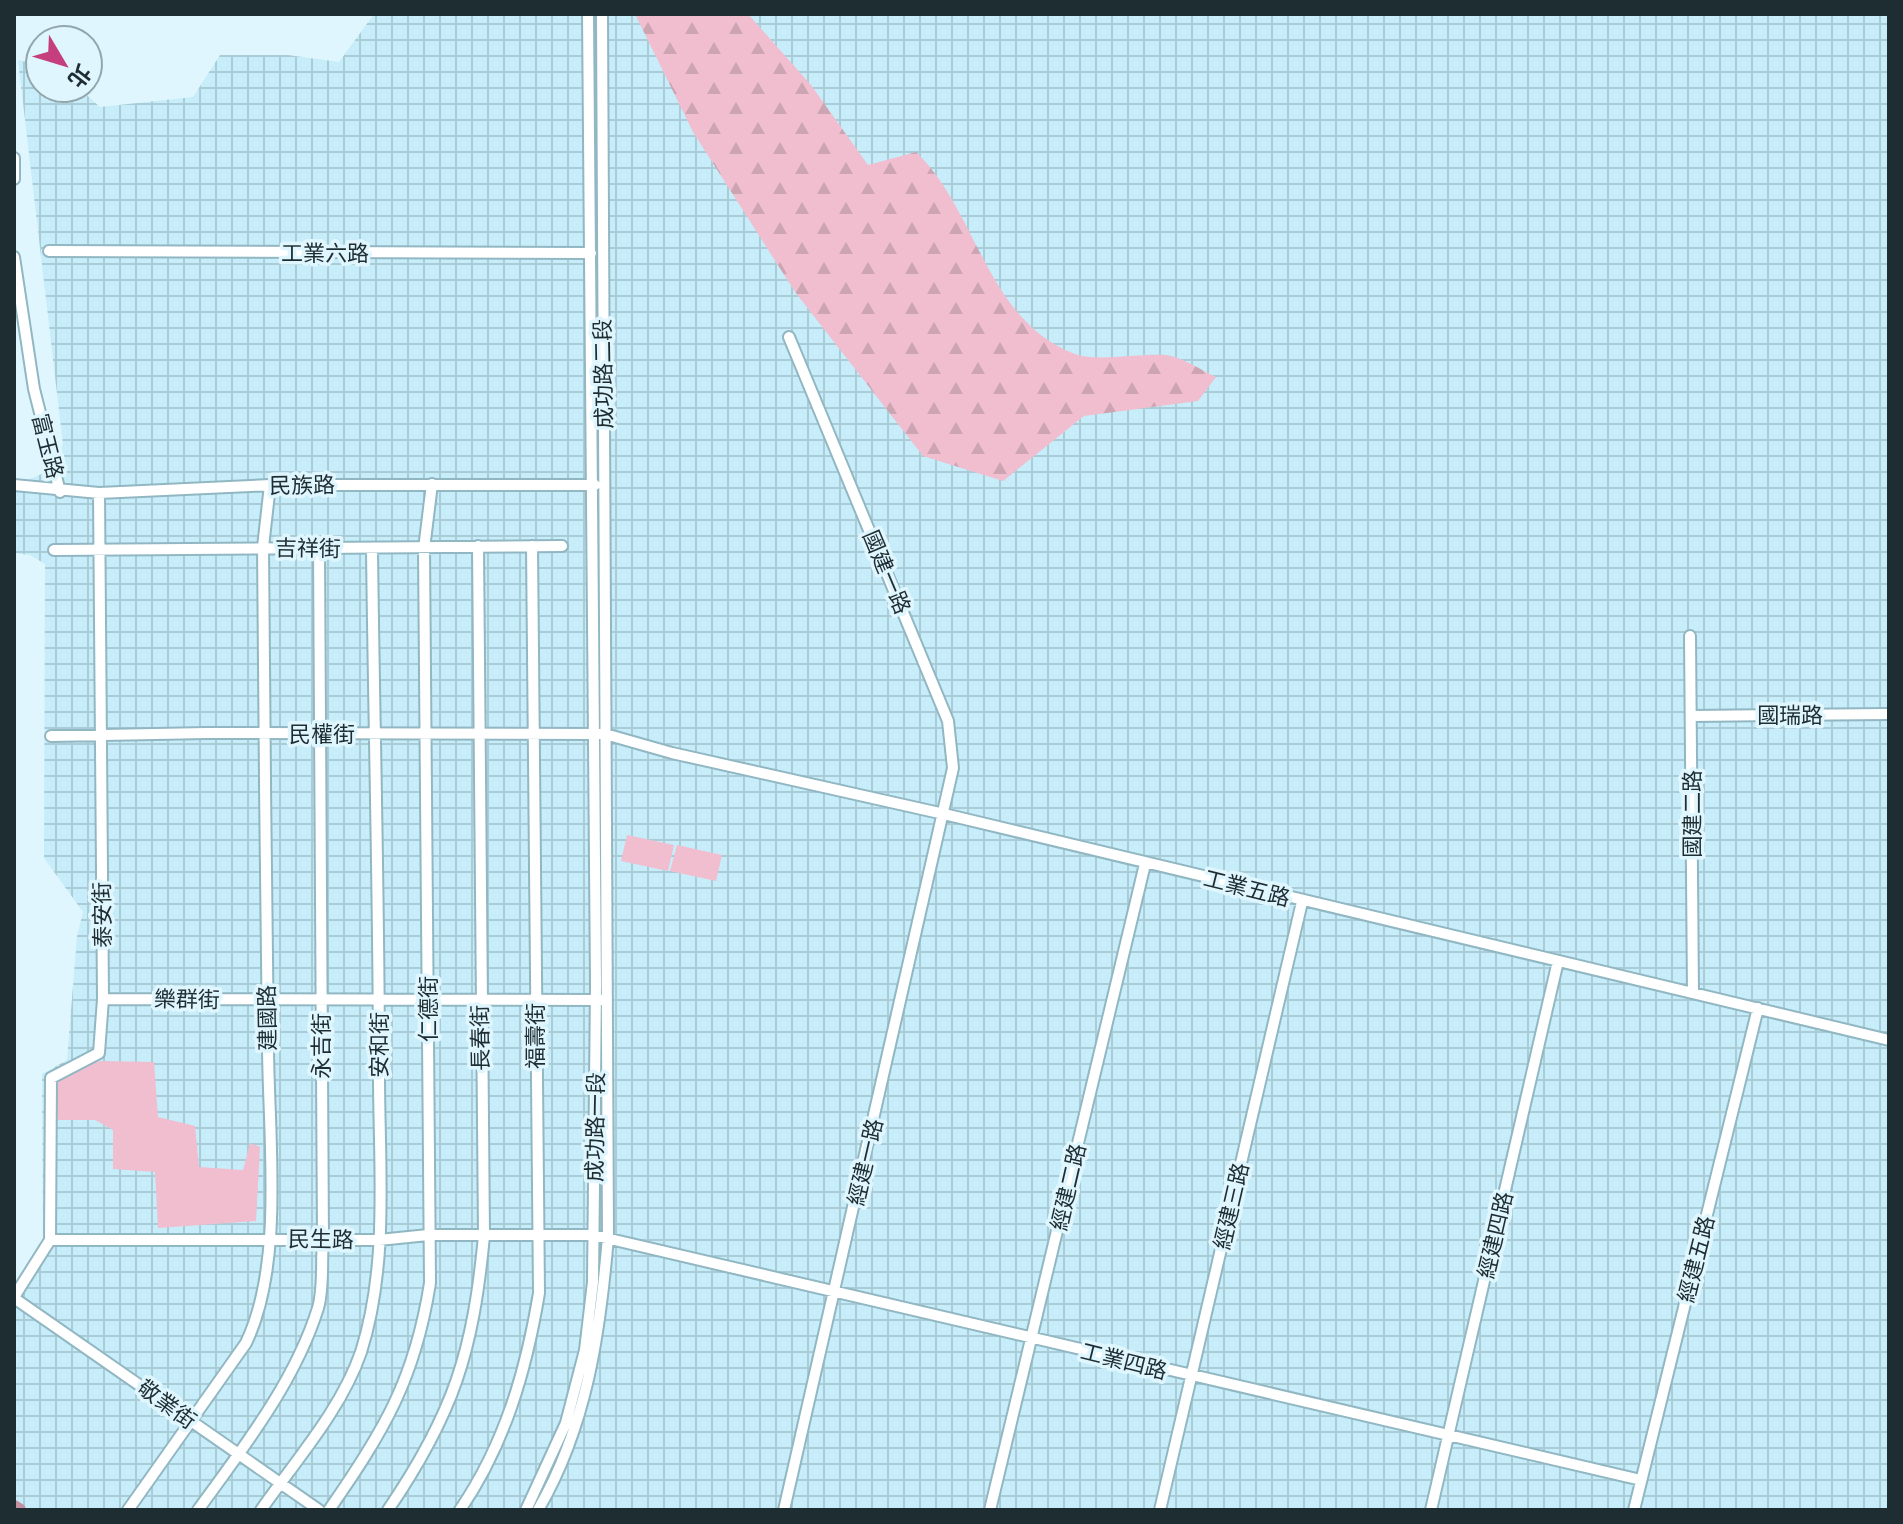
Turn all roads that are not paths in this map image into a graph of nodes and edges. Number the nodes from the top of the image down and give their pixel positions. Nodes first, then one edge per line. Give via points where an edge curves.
1 (588, 14) edge
2 (602, 14) edge
3 (14, 158) edge
4 (14, 179) edge
5 (49, 251) dead end
6 (601, 252) junction
7 (588, 253) junction
8 (14, 257) edge
9 (789, 337) dead end
10 (591, 483) junction
11 (432, 484) junction
12 (14, 485) edge
13 (270, 485) junction
14 (604, 489) junction
15 (60, 492) junction
16 (99, 493) junction
17 (478, 546) junction
18 (532, 546) junction
19 (562, 546) dead end
20 (263, 547) junction
21 (319, 549) junction
22 (372, 549) junction
23 (424, 549) junction
24 (54, 550) dead end
25 (102, 550) junction
26 (1690, 636) dead end
27 (1889, 714) edge
28 (1691, 716) junction
29 (535, 733) junction
30 (593, 733) junction
31 (264, 734) junction
32 (374, 734) junction
33 (428, 734) junction
34 (479, 734) junction
35 (605, 734) junction
36 (101, 735) junction
37 (319, 735) junction
38 (51, 736) dead end
39 (944, 814) junction
40 (1145, 864) junction
41 (1302, 902) junction
42 (1558, 961) junction
43 (1693, 993) junction
44 (103, 999) junction
45 (379, 999) junction
46 (479, 999) junction
47 (321, 1000) junction
48 (428, 1000) junction
49 (535, 1000) junction
50 (601, 1000) junction
51 (267, 1001) junction
52 (1758, 1008) junction
53 (1889, 1040) edge
54 (428, 1235) junction
55 (593, 1235) junction
56 (484, 1236) junction
57 (537, 1236) junction
58 (608, 1237) junction
59 (269, 1239) junction
60 (50, 1240) junction
61 (323, 1240) junction
62 (379, 1240) junction
63 (835, 1293) junction
64 (14, 1297) edge
65 (1032, 1339) junction
66 (1191, 1377) junction
67 (191, 1422) junction
68 (1449, 1437) junction
69 (239, 1454) junction
70 (1641, 1480) junction
71 (280, 1483) junction
72 (128, 1510) edge
73 (198, 1510) edge
74 (261, 1510) edge
75 (319, 1510) edge
76 (329, 1510) edge
77 (388, 1510) edge
78 (460, 1510) edge
79 (526, 1510) edge
80 (538, 1510) edge
81 (784, 1510) edge
82 (990, 1510) edge
83 (1160, 1510) edge
84 (1431, 1510) edge
85 (1634, 1510) edge

1 - 7 street, 成功路二段
2 - 6 street, 成功路二段
3 - 4 street
5 - 7 street, 工業六路
6 - 7 street, 工業六路
6 - 14 street, 成功路二段
7 - 10 street, 成功路二段
8 - 15 street, 富玉路 via 34,389
9 - 39 street, 國建一路 via 948,721 953,768
10 - 11 street, 民族路
10 - 14 street
10 - 30 street, 成功路二段
11 - 13 street, 民族路
11 - 23 street, 仁德街
12 - 15 street, 民族路
13 - 16 street, 民族路
13 - 20 street, 建國路
14 - 35 street, 成功路二段
15 - 16 street, 民族路
16 - 25 street, 泰安街
17 - 18 street, 吉祥街
17 - 23 street, 吉祥街
17 - 34 street, 長春街
18 - 19 street, 吉祥街
18 - 29 street, 福壽街
20 - 21 street, 吉祥街
20 - 25 street, 吉祥街
20 - 31 street, 建國路
21 - 22 street, 吉祥街
21 - 37 street, 永吉街
22 - 23 street, 吉祥街
22 - 32 street, 安和街
23 - 33 street, 仁德街
24 - 25 street, 吉祥街
25 - 36 street, 泰安街
26 - 28 street, 國建二路
27 - 28 street, 國瑞路
28 - 43 street, 國建二路
29 - 30 street, 民權街
29 - 34 street, 民權街
29 - 49 street, 福壽街
30 - 35 street, 民權街
30 - 50 street, 成功路一段
31 - 36 street, 民權街
31 - 37 street, 民權街
31 - 51 street, 建國路
32 - 33 street, 民權街
32 - 37 street, 民權街
32 - 45 street, 安和街
33 - 34 street, 民權街
33 - 48 street, 仁德街
34 - 46 street, 長春街
35 - 39 street, 工業五路
35 - 50 street, 成功路一段
36 - 38 street, 民權街
36 - 44 street, 泰安街
37 - 47 street, 永吉街
39 - 40 street, 工業五路
39 - 63 street, 經建一路
40 - 41 street, 工業五路
40 - 65 street, 經建二路
41 - 42 street, 工業五路
41 - 66 street, 經建三路
42 - 43 street, 工業五路
42 - 68 street, 經建四路
43 - 52 street, 工業五路
44 - 51 street, 樂群街
44 - 60 street, 泰安街 via 99,1053 56,1073 50,1082
45 - 47 street, 樂群街
45 - 48 street, 樂群街
45 - 62 street, 安和街
46 - 48 street, 樂群街
46 - 49 street, 樂群街
46 - 56 street, 長春街
47 - 51 street, 樂群街
47 - 61 street, 永吉街
48 - 54 street, 仁德街
49 - 50 street, 樂群街
49 - 57 street, 福壽街
50 - 55 street, 成功路一段
50 - 58 street, 成功路一段
51 - 59 street, 建國路
52 - 53 street, 工業五路
52 - 70 street, 經建五路
54 - 56 street, 民生路
54 - 62 street, 民生路
54 - 76 street, 仁德街 via 430,1283 412,1367 372,1449
55 - 57 street, 民生路
55 - 58 street, 民生路
55 - 79 street, 成功路一段 via 589,1320 579,1375 566,1423
56 - 57 street, 民生路
56 - 77 street, 長春街 via 479,1292 462,1371 434,1438
57 - 78 street, 福壽街 via 539,1293 519,1386 488,1467
58 - 63 street, 工業四路
58 - 80 street, 成功路一段 via 598,1344 585,1396
59 - 60 street, 民生路
59 - 61 street, 民生路
59 - 67 street, 建國路 via 259,1317
60 - 64 street
61 - 62 street, 民生路
61 - 69 street, 永吉街 via 319,1305 305,1343
62 - 71 street, 安和街 via 375,1299 352,1375
63 - 65 street, 工業四路
63 - 81 street, 經建一路
64 - 67 street, 敬業街
65 - 66 street, 工業四路
65 - 82 street, 經建二路
66 - 68 street, 工業四路
66 - 83 street, 經建三路
67 - 69 street, 敬業街
67 - 72 street, 建國路
68 - 70 street, 工業四路
68 - 84 street, 經建四路
69 - 71 street, 敬業街
69 - 73 street, 永吉街
70 - 85 street, 經建五路
71 - 74 street, 安和街
71 - 75 street, 敬業街

